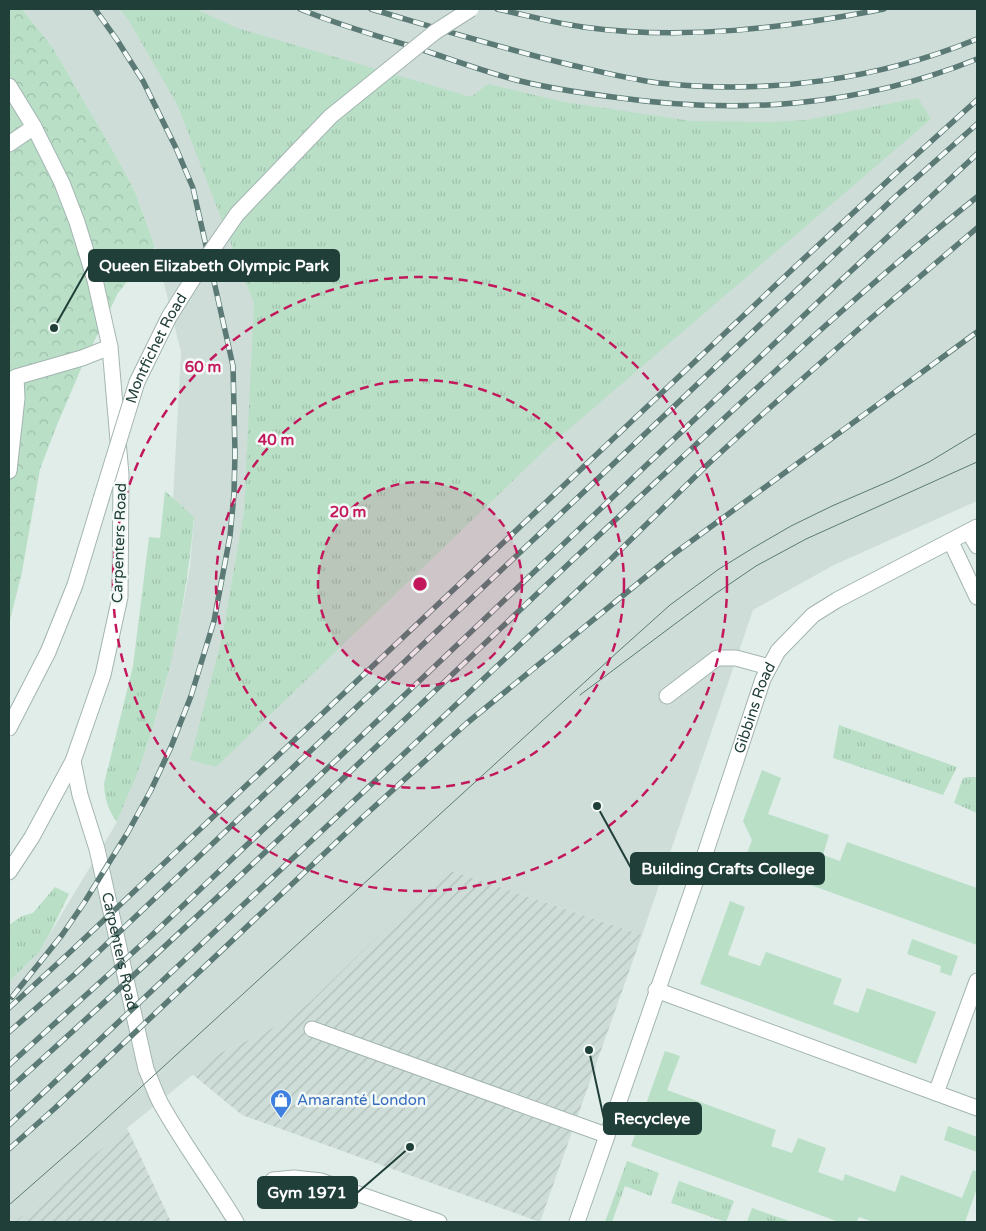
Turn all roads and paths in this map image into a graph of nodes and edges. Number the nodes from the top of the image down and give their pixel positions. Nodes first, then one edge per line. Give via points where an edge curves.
1 (471, 9) edge
2 (9, 86) edge
3 (34, 127) junction
4 (9, 144) edge
5 (110, 347) junction
6 (9, 471) edge
7 (973, 530) edge
8 (951, 542) junction
9 (977, 546) edge
10 (977, 597) edge
11 (770, 667) junction
12 (667, 696) dead end
13 (9, 728) edge
14 (73, 761) junction
15 (9, 872) edge
16 (977, 981) edge
17 (656, 990) junction
18 (312, 1029) dead end
19 (936, 1093) junction
20 (977, 1108) edge
21 (606, 1135) junction
22 (274, 1180) dead end
23 (236, 1222) edge
24 (439, 1222) edge
25 (577, 1222) edge

1 - 13 street, Montfichet Road, bridge via 436,32 332,116 237,214 201,266 169,317 136,382 76,585 48,652
2 - 3 street, Carpenters Road
3 - 4 street
3 - 5 street, Carpenters Road via 77,222 96,280
5 - 6 street via 16,377 17,398
5 - 14 street, Carpenters Road via 121,475 120,597 103,675
7 - 8 street, Gibbins Road
7 - 9 street
8 - 10 street
8 - 11 street, Gibbins Road via 813,615 778,651
11 - 12 street via 736,658 716,658
11 - 17 street, Gibbins Road via 763,679
14 - 15 street
14 - 23 street, Carpenters Road via 97,849 146,1069 160,1102
16 - 19 street
17 - 19 street
17 - 21 street, Gibbins Road
18 - 21 street
19 - 20 street
21 - 25 street, Gibbins Road
22 - 24 street via 321,1181

